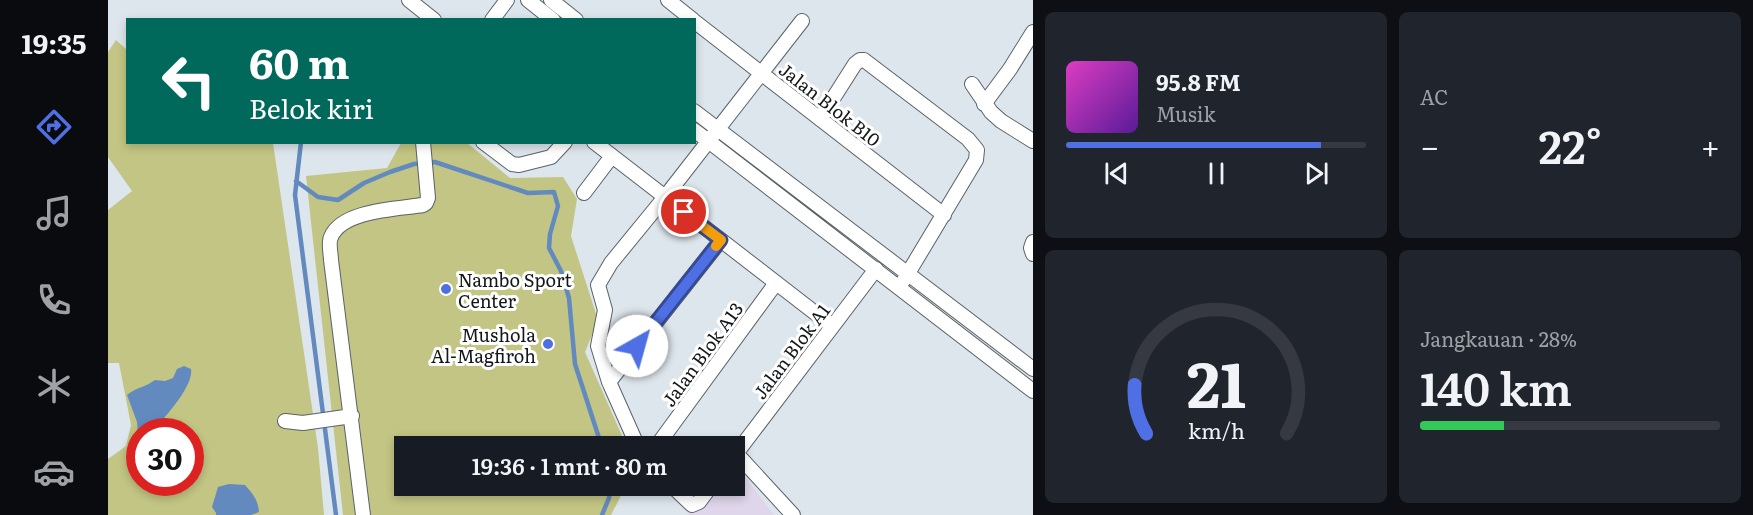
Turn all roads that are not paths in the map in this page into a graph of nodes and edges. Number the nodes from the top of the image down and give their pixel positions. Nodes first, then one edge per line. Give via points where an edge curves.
1 (409, 0) edge
2 (507, 0) edge
3 (528, 0) edge
4 (551, 0) edge
5 (668, 0) edge
6 (432, 18) edge
7 (494, 18) edge
8 (550, 18) edge
9 (574, 18) edge
10 (691, 18) edge
11 (802, 21) dead end
12 (696, 22) edge
13 (1033, 32) edge
14 (761, 74) junction
15 (972, 84) dead end
16 (984, 104) junction
17 (696, 112) edge
18 (820, 119) junction
19 (718, 129) junction
20 (696, 131) edge
21 (709, 141) junction
22 (1033, 141) edge
23 (486, 144) edge
24 (563, 144) edge
25 (597, 144) edge
26 (423, 148) edge
27 (612, 156) junction
28 (584, 193) dead end
29 (665, 197) junction
30 (944, 215) junction
31 (721, 240) junction
32 (1033, 242) edge
33 (1033, 254) edge
34 (876, 269) junction
35 (909, 274) junction
36 (776, 283) junction
37 (899, 286) junction
38 (832, 326) junction
39 (1033, 369) edge
40 (609, 382) junction
41 (1033, 391) edge
42 (352, 416) junction
43 (285, 421) dead end
44 (633, 436) edge
45 (664, 436) edge
46 (745, 442) edge
47 (745, 463) edge
48 (683, 496) edge
49 (704, 496) edge
50 (363, 515) edge
51 (794, 515) edge

1 - 6 street
2 - 7 street
3 - 8 street
4 - 9 street
5 - 10 street, Jalan Blok B10
11 - 14 street
12 - 14 street, Jalan Blok B10
13 - 16 street
14 - 18 street, Jalan Blok B10
14 - 19 street
15 - 16 street
16 - 22 street via 1001,121
17 - 19 street
18 - 30 street, Jalan Blok B10
18 - 30 street via 855,64 864,60 968,139 977,150 976,160
19 - 21 street
19 - 35 street
20 - 21 street
21 - 29 street
21 - 34 street
23 - 24 street via 519,165 551,158
25 - 27 street
26 - 42 street via 426,203 355,216 339,225 330,238
27 - 28 street
27 - 29 street
29 - 31 street
29 - 40 street via 611,262 598,285 605,310 598,346
30 - 35 street
31 - 36 street
31 - 40 street
32 - 33 street
34 - 37 street
34 - 38 street, Jalan Blok A1
35 - 37 street
35 - 39 street
36 - 38 street
36 - 45 street, Jalan Blok A13
37 - 41 street
38 - 46 street, Jalan Blok A1
40 - 44 street
42 - 43 street via 303,423
42 - 50 street
47 - 51 street
48 - 49 street via 692,505

